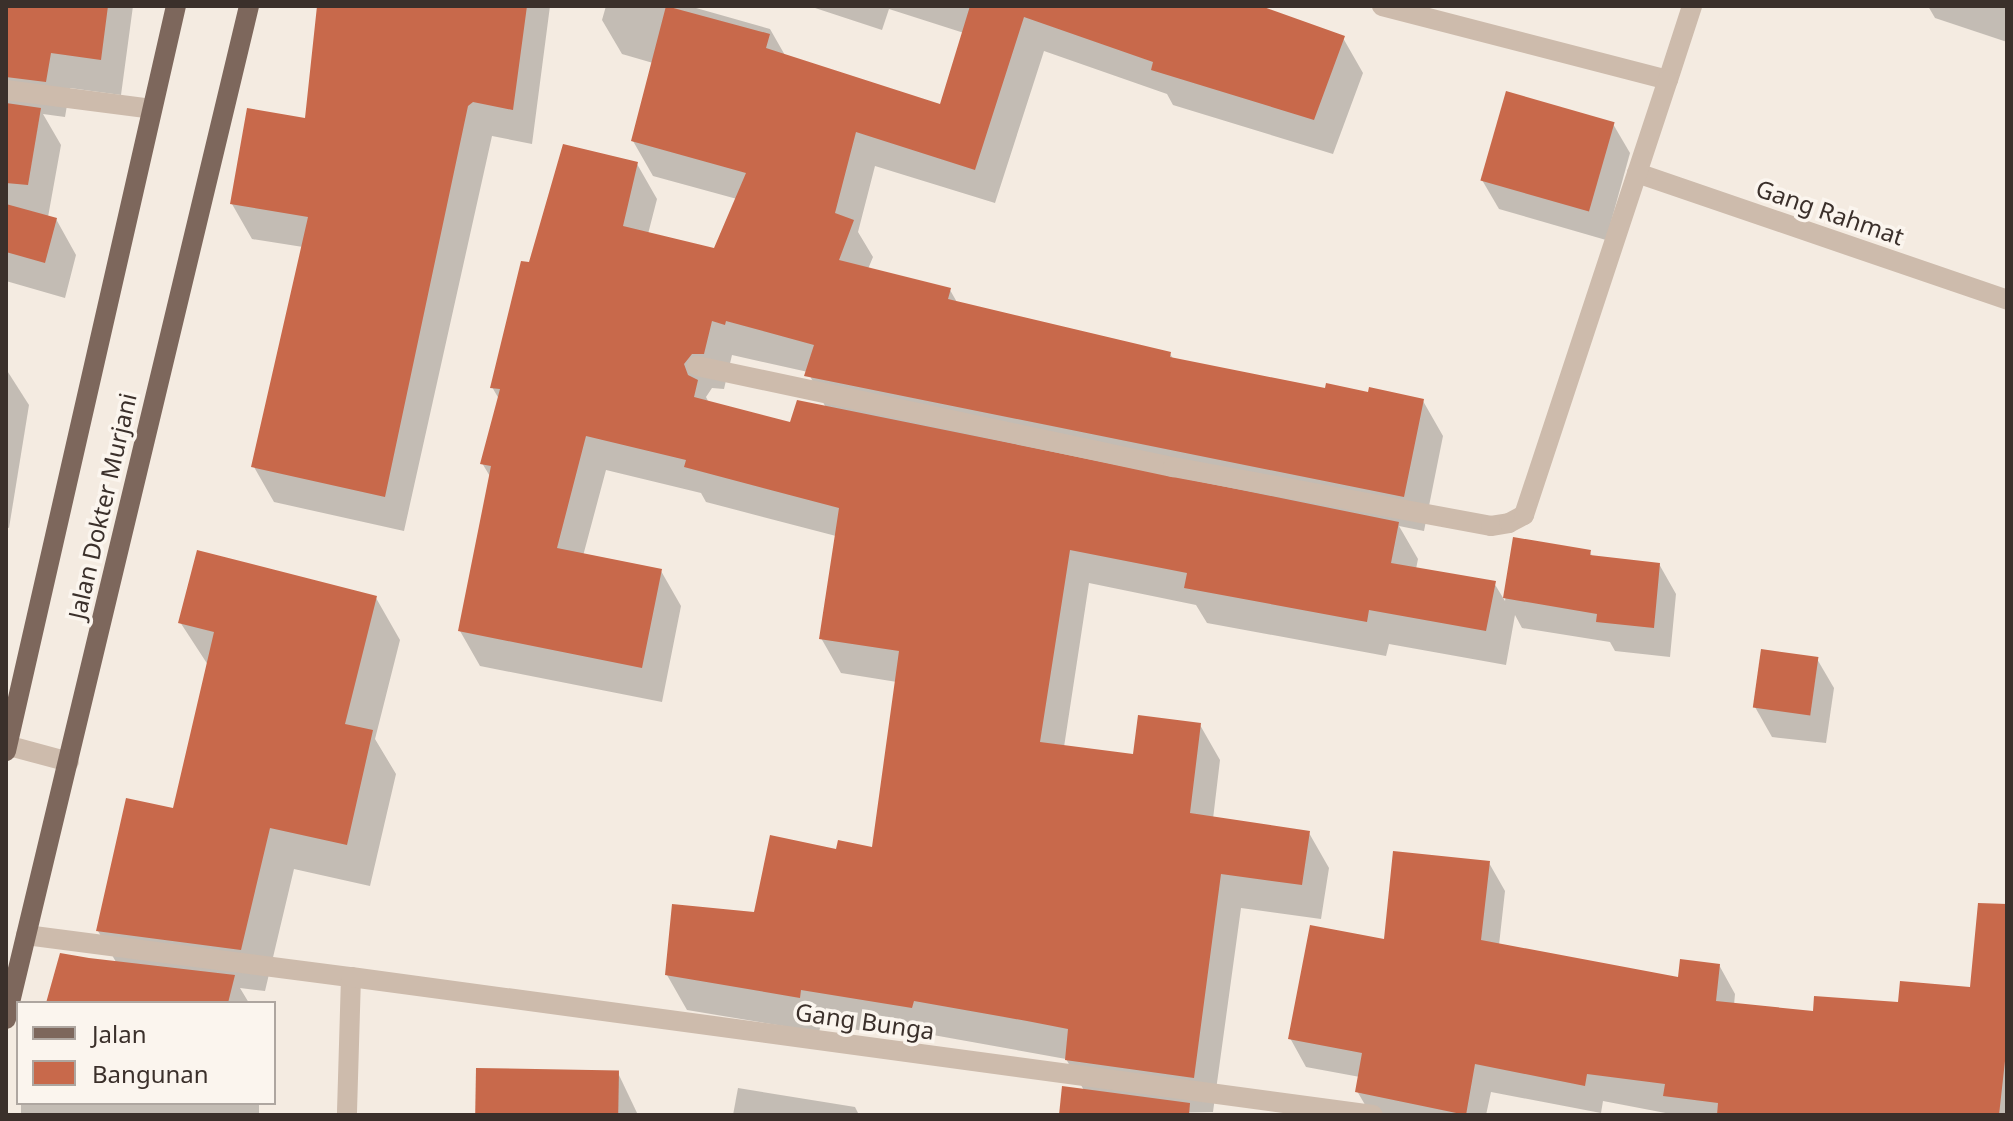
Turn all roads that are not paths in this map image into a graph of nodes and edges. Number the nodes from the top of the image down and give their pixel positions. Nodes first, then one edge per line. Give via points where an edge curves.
1 (176, 6) edge
2 (249, 6) edge
3 (1382, 6) edge
4 (1692, 6) edge
5 (1668, 80) junction
6 (6, 90) edge
7 (152, 109) junction
8 (1637, 173) junction
9 (2007, 300) edge
10 (697, 366) dead end
11 (6, 747) edge
12 (69, 762) junction
13 (26, 935) junction
14 (351, 977) junction
15 (6, 1019) edge
16 (347, 1115) edge
17 (1373, 1115) edge

1 - 7 main road, Jalan Dokter Murjani
2 - 12 main road, Jalan Dokter Murjani
3 - 5 street
4 - 5 street
5 - 8 street
6 - 7 street
7 - 11 main road, Jalan Dokter Murjani
8 - 9 street, Gang Rahmat
8 - 10 street via 1524,515 1509,523 1491,526 1173,467
11 - 12 street
12 - 13 main road, Jalan Dokter Murjani
13 - 14 street, Gang Bunga
13 - 15 main road, Jalan Dokter Murjani
14 - 16 street
14 - 17 street, Gang Bunga

